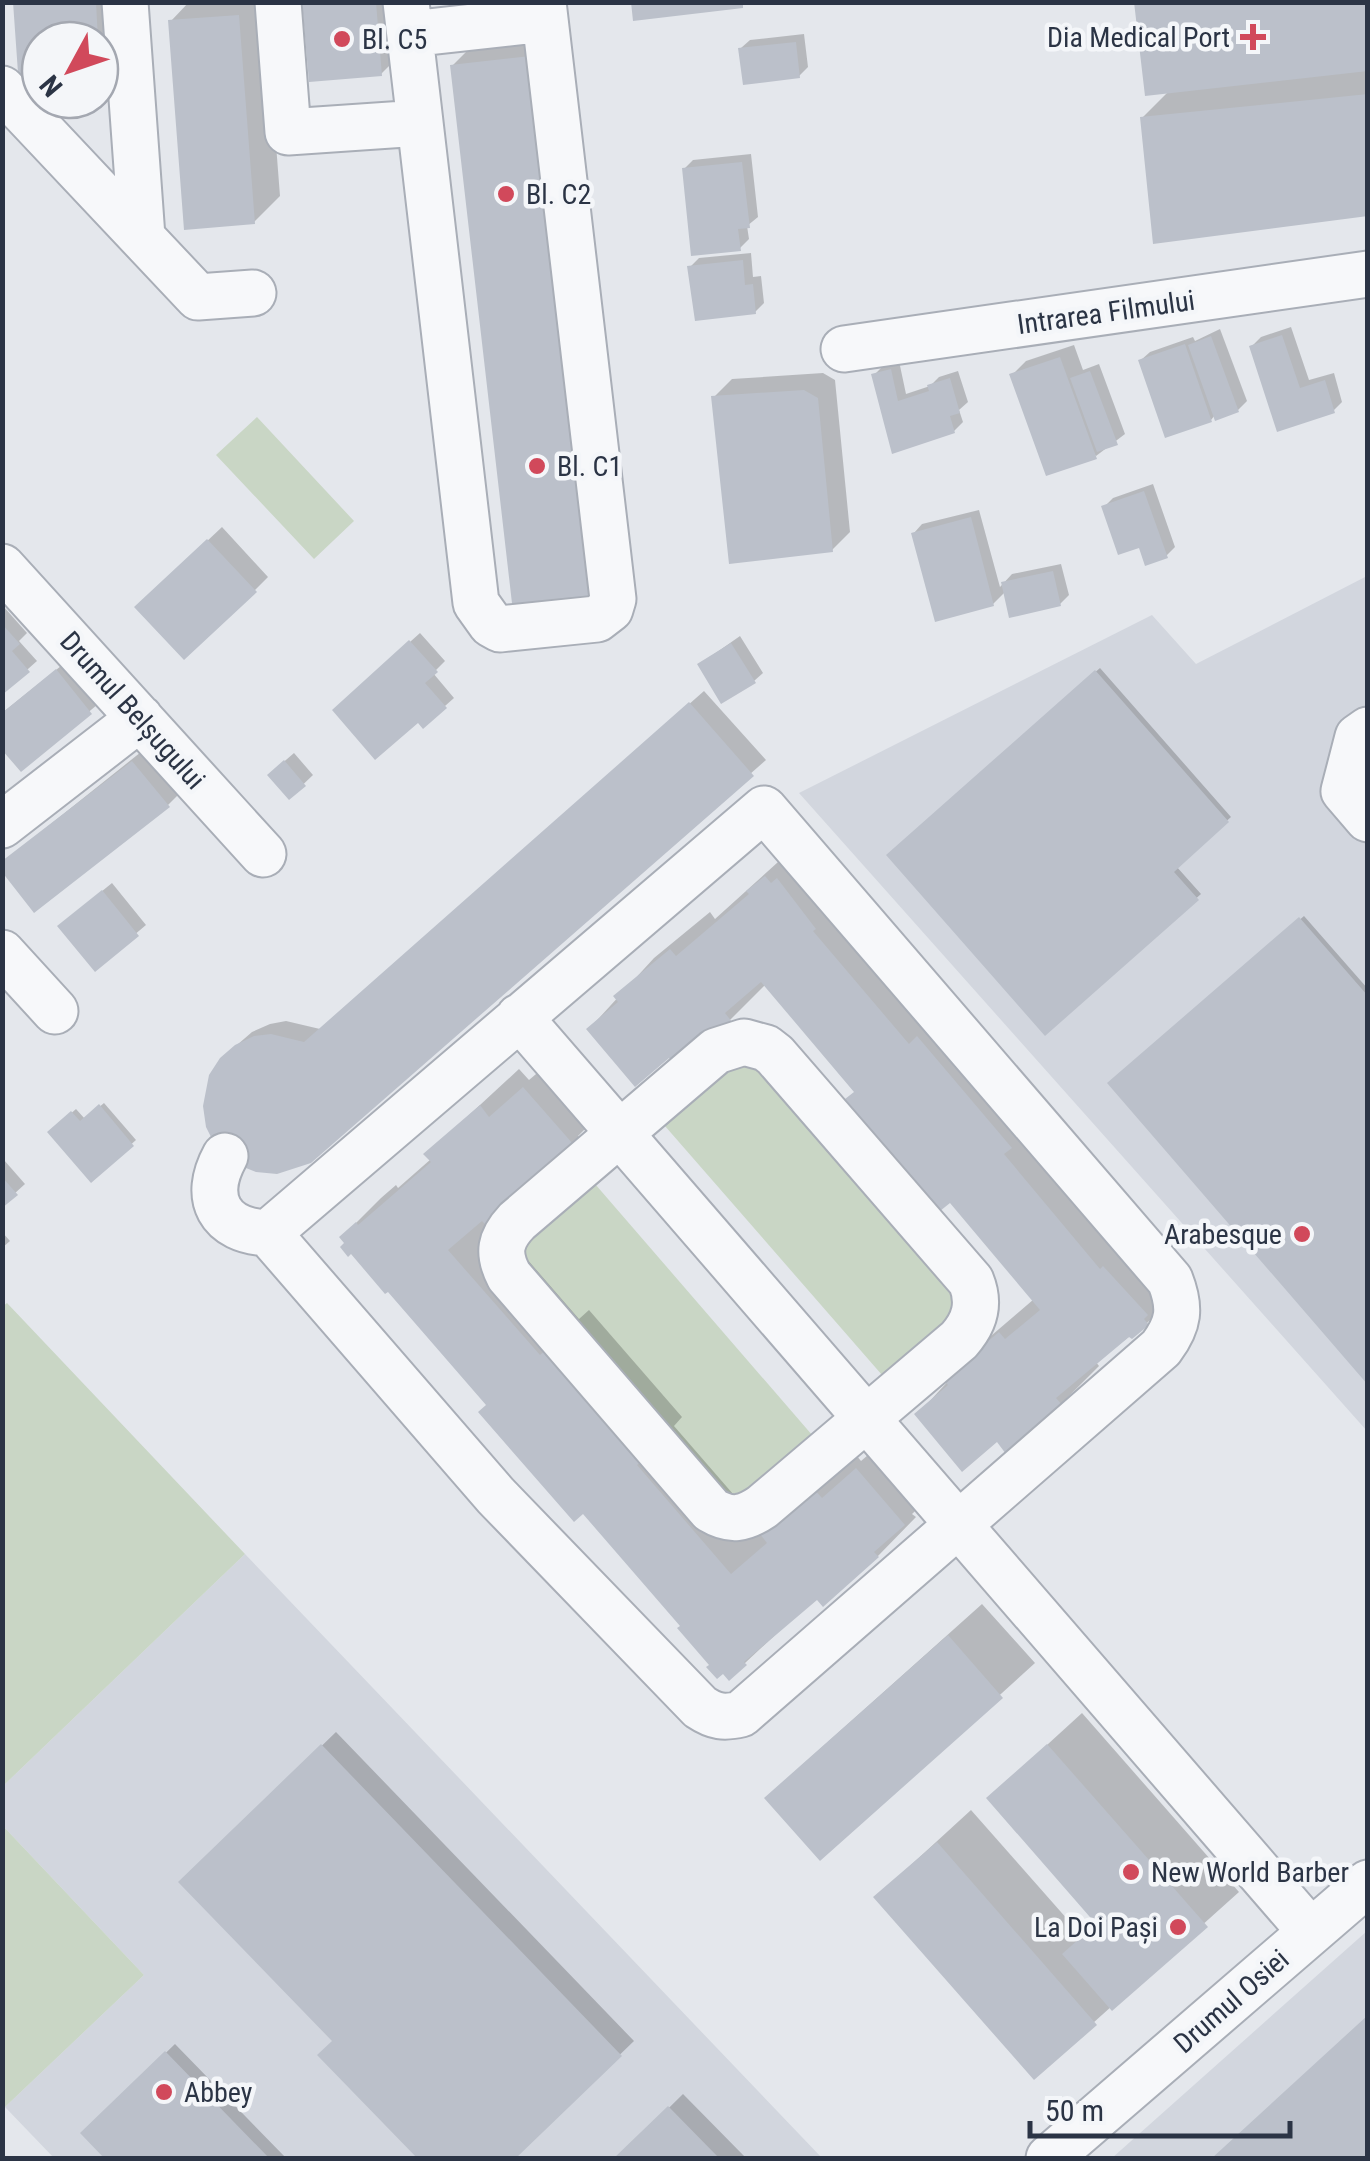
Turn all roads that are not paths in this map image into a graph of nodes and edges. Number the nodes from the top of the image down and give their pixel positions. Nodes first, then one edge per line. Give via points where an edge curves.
1 (125, 2) edge
2 (278, 2) edge
3 (544, 11) edge
4 (408, 18) edge
5 (2, 89) edge
6 (420, 123) junction
7 (142, 238) junction
8 (1368, 274) edge
9 (253, 293) dead end
10 (844, 348) dead end
11 (2, 566) edge
12 (140, 718) junction
13 (1368, 730) edge
14 (1368, 820) edge
15 (2, 824) edge
16 (263, 854) dead end
17 (2, 953) edge
18 (55, 1011) dead end
19 (519, 1017) junction
20 (620, 1134) junction
21 (225, 1156) dead end
22 (268, 1233) junction
23 (866, 1418) junction
24 (959, 1525) junction
25 (1368, 1883) edge
26 (1311, 1932) junction
27 (1049, 2158) edge

1 - 7 street
2 - 6 street via 288,132
3 - 4 street
3 - 6 street via 613,599 597,619 500,629 476,603
4 - 6 street
5 - 7 street
7 - 9 street via 198,297
8 - 10 street, Intrarea Filmului
11 - 12 street, Drumul Belșugului
12 - 15 street
12 - 16 street, Drumul Belșugului
13 - 14 street via 1358,738 1344,792
17 - 18 street
19 - 20 street
19 - 22 street
19 - 24 street via 764,809 1170,1280 1177,1298 1174,1332 1161,1348
20 - 23 street
20 - 23 street via 727,1045 766,1048 788,1070 975,1290 968,1330
20 - 23 street via 506,1233 501,1261 698,1495 722,1516 747,1517
21 - 22 street via 214,1192 219,1210 233,1225
22 - 24 street via 496,1496 713,1716 741,1714
23 - 24 street
24 - 26 street
25 - 26 street, Drumul Osiei
26 - 27 street, Drumul Osiei

